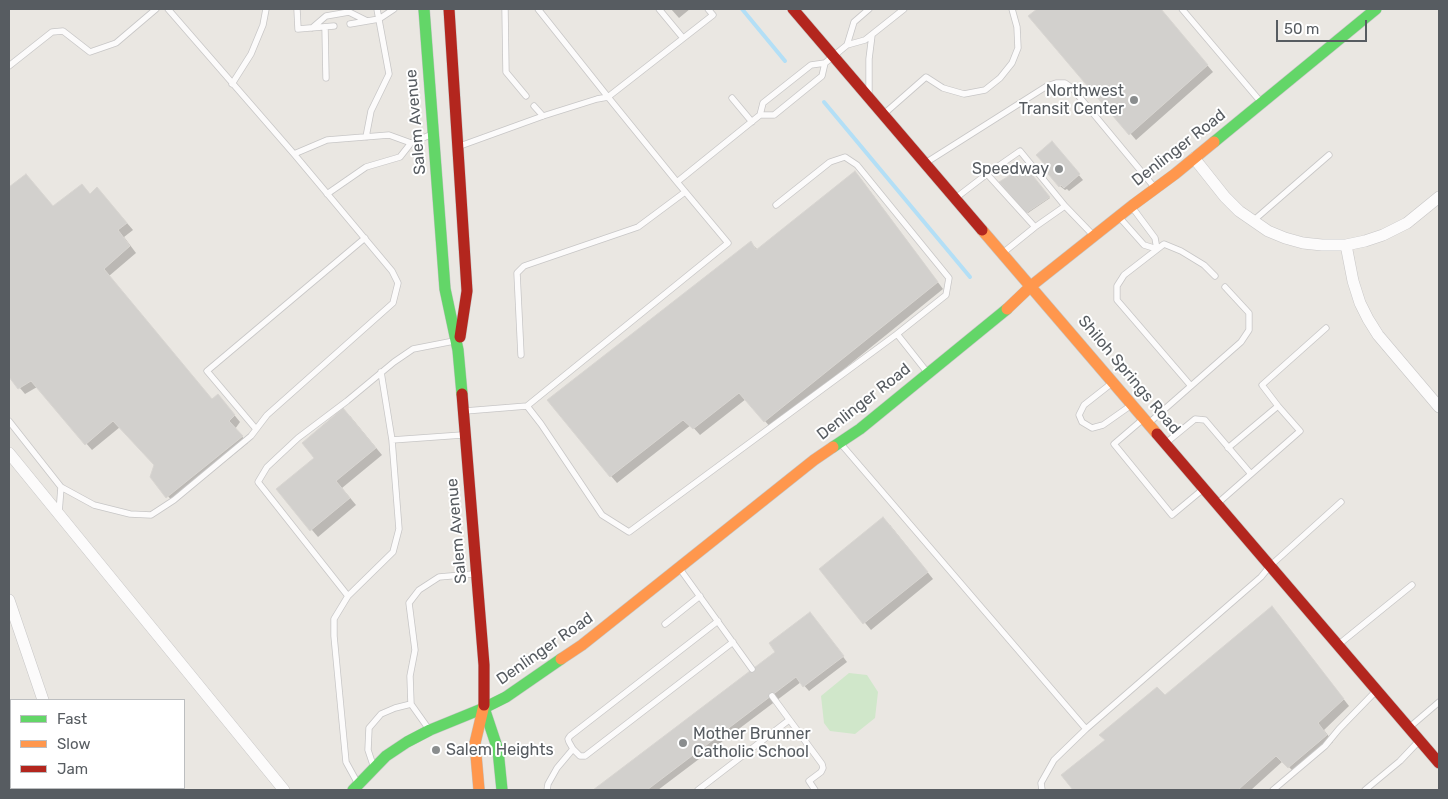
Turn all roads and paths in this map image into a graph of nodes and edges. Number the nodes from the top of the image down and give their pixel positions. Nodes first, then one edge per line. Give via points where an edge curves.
1 (156, 9) edge
2 (168, 9) edge
3 (266, 9) edge
4 (297, 9) edge
5 (377, 9) edge
6 (394, 9) edge
7 (424, 9) edge
8 (449, 9) edge
9 (505, 9) edge
10 (538, 9) edge
11 (659, 9) edge
12 (708, 9) edge
13 (793, 9) edge
14 (869, 9) edge
15 (904, 9) edge
16 (1012, 9) edge
17 (1182, 9) edge
18 (1376, 9) edge
19 (379, 19) junction
20 (367, 21) junction
21 (350, 24) dead end
22 (334, 26) dead end
23 (325, 27) junction
24 (312, 28) junction
25 (872, 34) junction
26 (683, 38) junction
27 (847, 45) junction
28 (829, 59) junction
29 (9, 66) edge
30 (326, 78) dead end
31 (232, 84) junction
32 (526, 96) dead end
33 (608, 97) junction
34 (732, 98) dead end
35 (869, 98) junction
36 (1261, 103) junction
37 (534, 106) dead end
38 (884, 114) junction
39 (760, 115) junction
40 (543, 116) junction
41 (752, 122) junction
42 (434, 134) junction
43 (366, 137) junction
44 (411, 143) junction
45 (458, 147) junction
46 (294, 154) junction
47 (1329, 155) dead end
48 (1194, 158) junction
49 (925, 163) junction
50 (987, 174) junction
51 (677, 182) junction
52 (1155, 188) junction
53 (685, 192) junction
54 (327, 194) junction
55 (1439, 197) edge
56 (956, 198) junction
57 (776, 205) dead end
58 (1065, 206) junction
59 (1131, 206) junction
60 (1119, 216) junction
61 (1253, 221) junction
62 (1035, 227) junction
63 (1093, 236) junction
64 (364, 238) junction
65 (1346, 245) junction
66 (1157, 250) junction
67 (1003, 253) junction
68 (1215, 276) dead end
69 (466, 281) junction
70 (1031, 286) junction
71 (1226, 287) dead end
72 (1326, 328) dead end
73 (897, 334) junction
74 (457, 346) junction
75 (521, 356) dead end
76 (381, 372) junction
77 (928, 373) junction
78 (1113, 382) junction
79 (1191, 386) junction
80 (1132, 404) junction
81 (526, 406) junction
82 (1278, 406) junction
83 (1439, 407) edge
84 (463, 412) junction
85 (9, 421) edge
86 (1146, 421) junction
87 (256, 429) junction
88 (465, 434) junction
89 (392, 440) junction
90 (840, 442) junction
91 (1165, 443) junction
92 (1228, 448) junction
93 (9, 453) edge
94 (1251, 474) junction
95 (61, 487) junction
96 (1204, 489) junction
97 (1341, 502) dead end
98 (1217, 504) junction
99 (59, 514) junction
100 (1270, 566) junction
101 (679, 567) junction
102 (477, 574) junction
103 (1412, 585) dead end
104 (348, 596) junction
105 (700, 596) junction
106 (9, 600) edge
107 (718, 621) junction
108 (665, 624) dead end
109 (733, 642) junction
110 (1338, 645) junction
111 (752, 669) dead end
112 (1376, 690) junction
113 (772, 696) dead end
114 (43, 699) edge
115 (1439, 702) edge
116 (411, 704) junction
117 (484, 708) junction
118 (789, 720) junction
119 (1409, 728) junction
120 (430, 730) junction
121 (1086, 730) junction
122 (1420, 740) junction
123 (573, 749) junction
124 (1439, 763) edge
125 (374, 768) junction
126 (356, 787) edge
127 (284, 790) edge
128 (479, 790) edge
129 (502, 790) edge
130 (547, 790) edge
131 (698, 790) edge
132 (816, 790) edge
133 (1042, 790) edge
134 (1273, 790) edge
135 (1365, 790) edge

1 - 29 lane via 116,42 90,52 63,31 52,32
2 - 31 lane
3 - 31 lane via 251,54
4 - 24 lane via 298,29
5 - 19 lane
6 - 19 lane
7 - 42 main road, Salem Avenue
8 - 45 main road, Salem Avenue
9 - 32 lane via 506,72
10 - 33 lane
11 - 26 lane
12 - 26 lane via 713,15
13 - 28 main road, Shiloh Springs Road
14 - 27 lane via 854,22
15 - 25 lane
16 - 38 lane via 1018,48 1012,63 1000,78 985,90 964,94 943,88 926,77
17 - 36 lane
18 - 36 main road, Denlinger Road
19 - 20 lane
19 - 43 lane via 389,74 371,111
20 - 21 lane
20 - 24 lane via 349,12 326,16
22 - 23 lane
23 - 24 lane
23 - 30 lane
25 - 27 lane via 865,40
25 - 35 lane
26 - 33 lane
27 - 28 lane
28 - 35 main road, Shiloh Springs Road
28 - 39 lane via 812,65 763,103
28 - 39 lane via 822,76 774,115
31 - 46 lane
33 - 40 lane
33 - 51 lane
34 - 41 lane
35 - 38 main road, Shiloh Springs Road
36 - 48 main road, Denlinger Road
37 - 40 lane
38 - 49 main road, Shiloh Springs Road
39 - 41 lane
40 - 45 lane
41 - 51 lane
42 - 44 lane
42 - 69 main road via 442,163 448,237
42 - 74 main road, Salem Avenue via 445,289
43 - 44 lane via 389,135
43 - 46 lane via 327,140
44 - 54 lane via 400,157 366,168
45 - 69 main road, Salem Avenue
46 - 54 lane
47 - 61 lane
48 - 52 main road, Denlinger Road
48 - 61 street via 1225,197
49 - 52 lane via 1046,86 1064,83 1072,88
49 - 56 main road, Shiloh Springs Road
50 - 56 lane
50 - 58 lane via 1020,151
50 - 62 lane
51 - 53 lane
52 - 59 main road, Denlinger Road
53 - 75 lane via 638,227 524,266 516,273
53 - 81 lane via 728,242
54 - 64 lane
55 - 65 street via 1399,227
56 - 67 main road, Shiloh Springs Road
57 - 73 lane via 830,162 845,157 858,165 949,278 946,295
58 - 62 lane
58 - 63 lane
59 - 60 main road, Denlinger Road
59 - 66 lane via 1155,238
60 - 63 main road, Denlinger Road
60 - 66 lane via 1144,246
61 - 65 street via 1268,231 1303,243
62 - 67 lane
63 - 70 main road, Denlinger Road
64 - 87 lane via 392,270 398,283 393,303 267,415
64 - 87 lane via 207,372
65 - 83 street via 1353,280 1368,319
66 - 68 lane via 1164,244 1182,250
66 - 79 lane via 1124,275 1117,286 1117,300
67 - 70 main road, Shiloh Springs Road
69 - 74 main road, Salem Avenue
70 - 77 main road, Denlinger Road
70 - 78 main road, Shiloh Springs Road
71 - 79 lane via 1249,313 1249,330 1241,342
72 - 82 lane via 1262,385
73 - 77 lane
73 - 81 lane via 629,532 602,515 542,424
74 - 76 lane via 413,349
74 - 84 main road, Salem Avenue
76 - 89 lane
76 - 104 lane via 298,438 267,467 258,482
77 - 90 main road, Denlinger Road
78 - 80 main road, Shiloh Springs Road
78 - 80 lane via 1084,405 1079,414 1082,422 1092,428 1103,425
79 - 86 lane
80 - 86 main road, Shiloh Springs Road
81 - 84 lane
82 - 92 lane
82 - 94 lane via 1300,431
84 - 88 main road, Salem Avenue
85 - 95 lane
86 - 91 main road, Shiloh Springs Road
86 - 96 lane via 1114,444 1172,515
87 - 95 lane via 174,500 150,515 130,514 94,505
88 - 89 lane
88 - 102 main road, Salem Avenue
89 - 104 lane via 399,530 393,552
90 - 101 main road, Denlinger Road
90 - 121 lane
91 - 92 lane via 1195,419 1205,420
91 - 96 main road, Shiloh Springs Road
92 - 94 lane
93 - 99 street
94 - 98 lane
95 - 99 lane
96 - 98 main road, Shiloh Springs Road
97 - 100 lane
98 - 100 main road, Shiloh Springs Road
99 - 127 street
100 - 110 main road, Shiloh Springs Road
100 - 121 lane
101 - 105 lane
101 - 117 main road, Denlinger Road via 570,654
102 - 116 lane via 439,577 419,590 409,604 415,650 410,676
102 - 117 main road, Salem Avenue
103 - 110 lane
104 - 126 lane via 334,619 334,636 346,762
105 - 107 lane
105 - 108 lane
106 - 114 street
107 - 109 lane
107 - 123 lane via 570,736 568,739
109 - 111 lane
109 - 123 lane via 585,756 580,756
110 - 112 main road, Shiloh Springs Road
112 - 119 main road, Shiloh Springs Road
112 - 134 lane via 1325,746
113 - 118 lane
115 - 119 lane
116 - 120 lane
116 - 125 lane via 381,714 369,728 368,750
117 - 120 main road, Denlinger Road
117 - 128 main road, Salem Avenue via 475,743
117 - 129 main road, Salem Avenue via 498,750
118 - 131 lane
118 - 132 lane via 822,764 821,772 809,781
119 - 122 main road, Shiloh Springs Road
120 - 125 main road, Denlinger Road via 386,756
121 - 133 lane via 1054,760 1041,784
122 - 124 main road, Shiloh Springs Road
122 - 135 lane
123 - 130 lane via 556,768
125 - 126 main road, Denlinger Road

